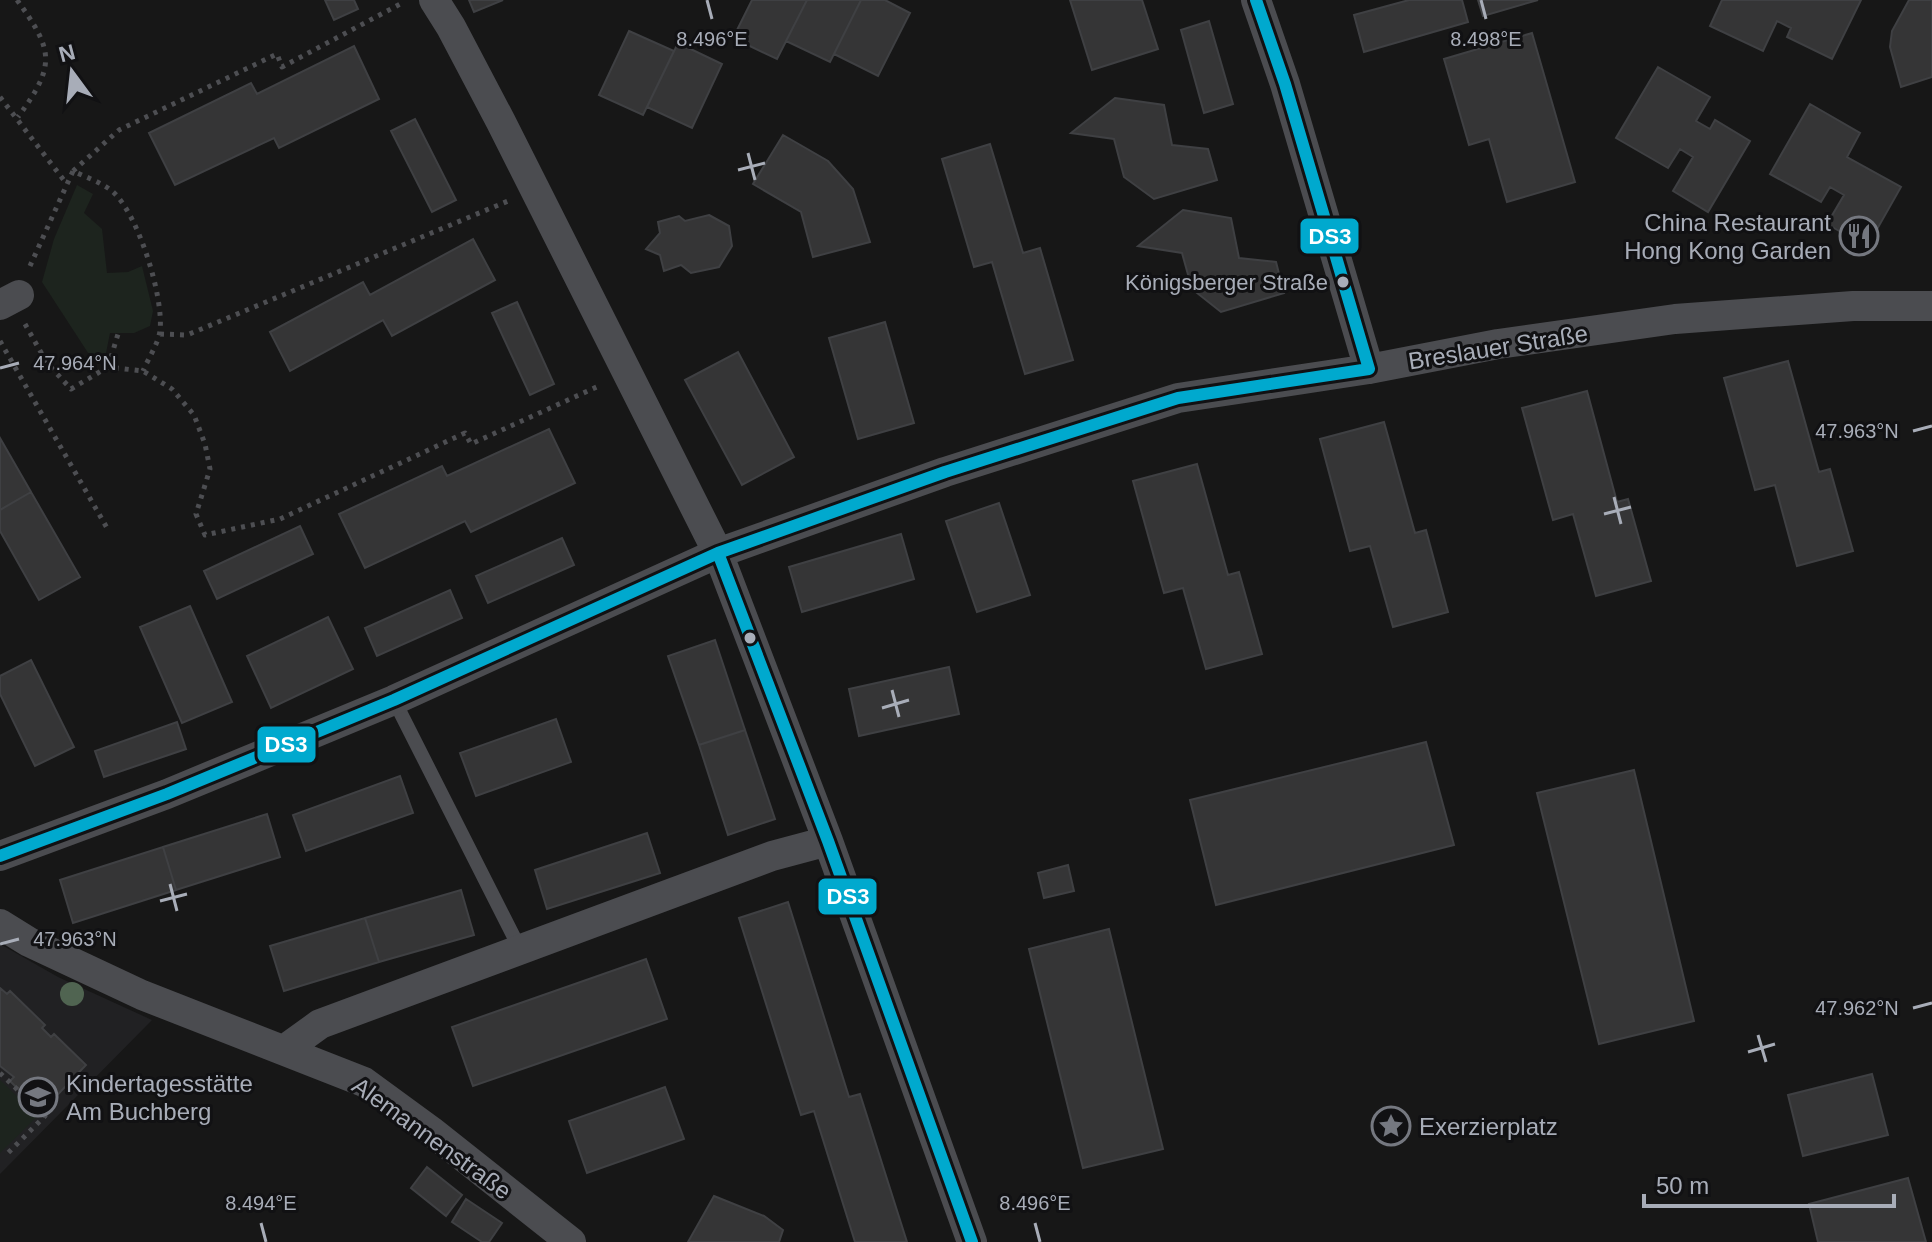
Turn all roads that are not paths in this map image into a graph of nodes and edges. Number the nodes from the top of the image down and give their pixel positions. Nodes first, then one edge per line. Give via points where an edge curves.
1 (434, 0) edge
2 (1256, 0) edge
3 (1932, 306) edge
4 (1369, 369) junction
5 (718, 553) junction
6 (394, 700) junction
7 (828, 841) junction
8 (0, 856) edge
9 (0, 924) edge
10 (520, 949) junction
11 (284, 1050) junction
12 (571, 1242) edge
13 (972, 1242) edge

1 - 5 street
2 - 4 street
3 - 4 street, Breslauer Straße via 1675,319
4 - 5 street, Breslauer Straße via 1178,398 945,472
5 - 6 street, Breslauer Straße
5 - 7 street
6 - 8 street, Breslauer Straße
6 - 10 lane
7 - 10 street via 772,856
7 - 13 street
9 - 11 street, Alemannenstraße via 142,995
10 - 11 street via 320,1024
11 - 12 street, Alemannenstraße via 364,1082

